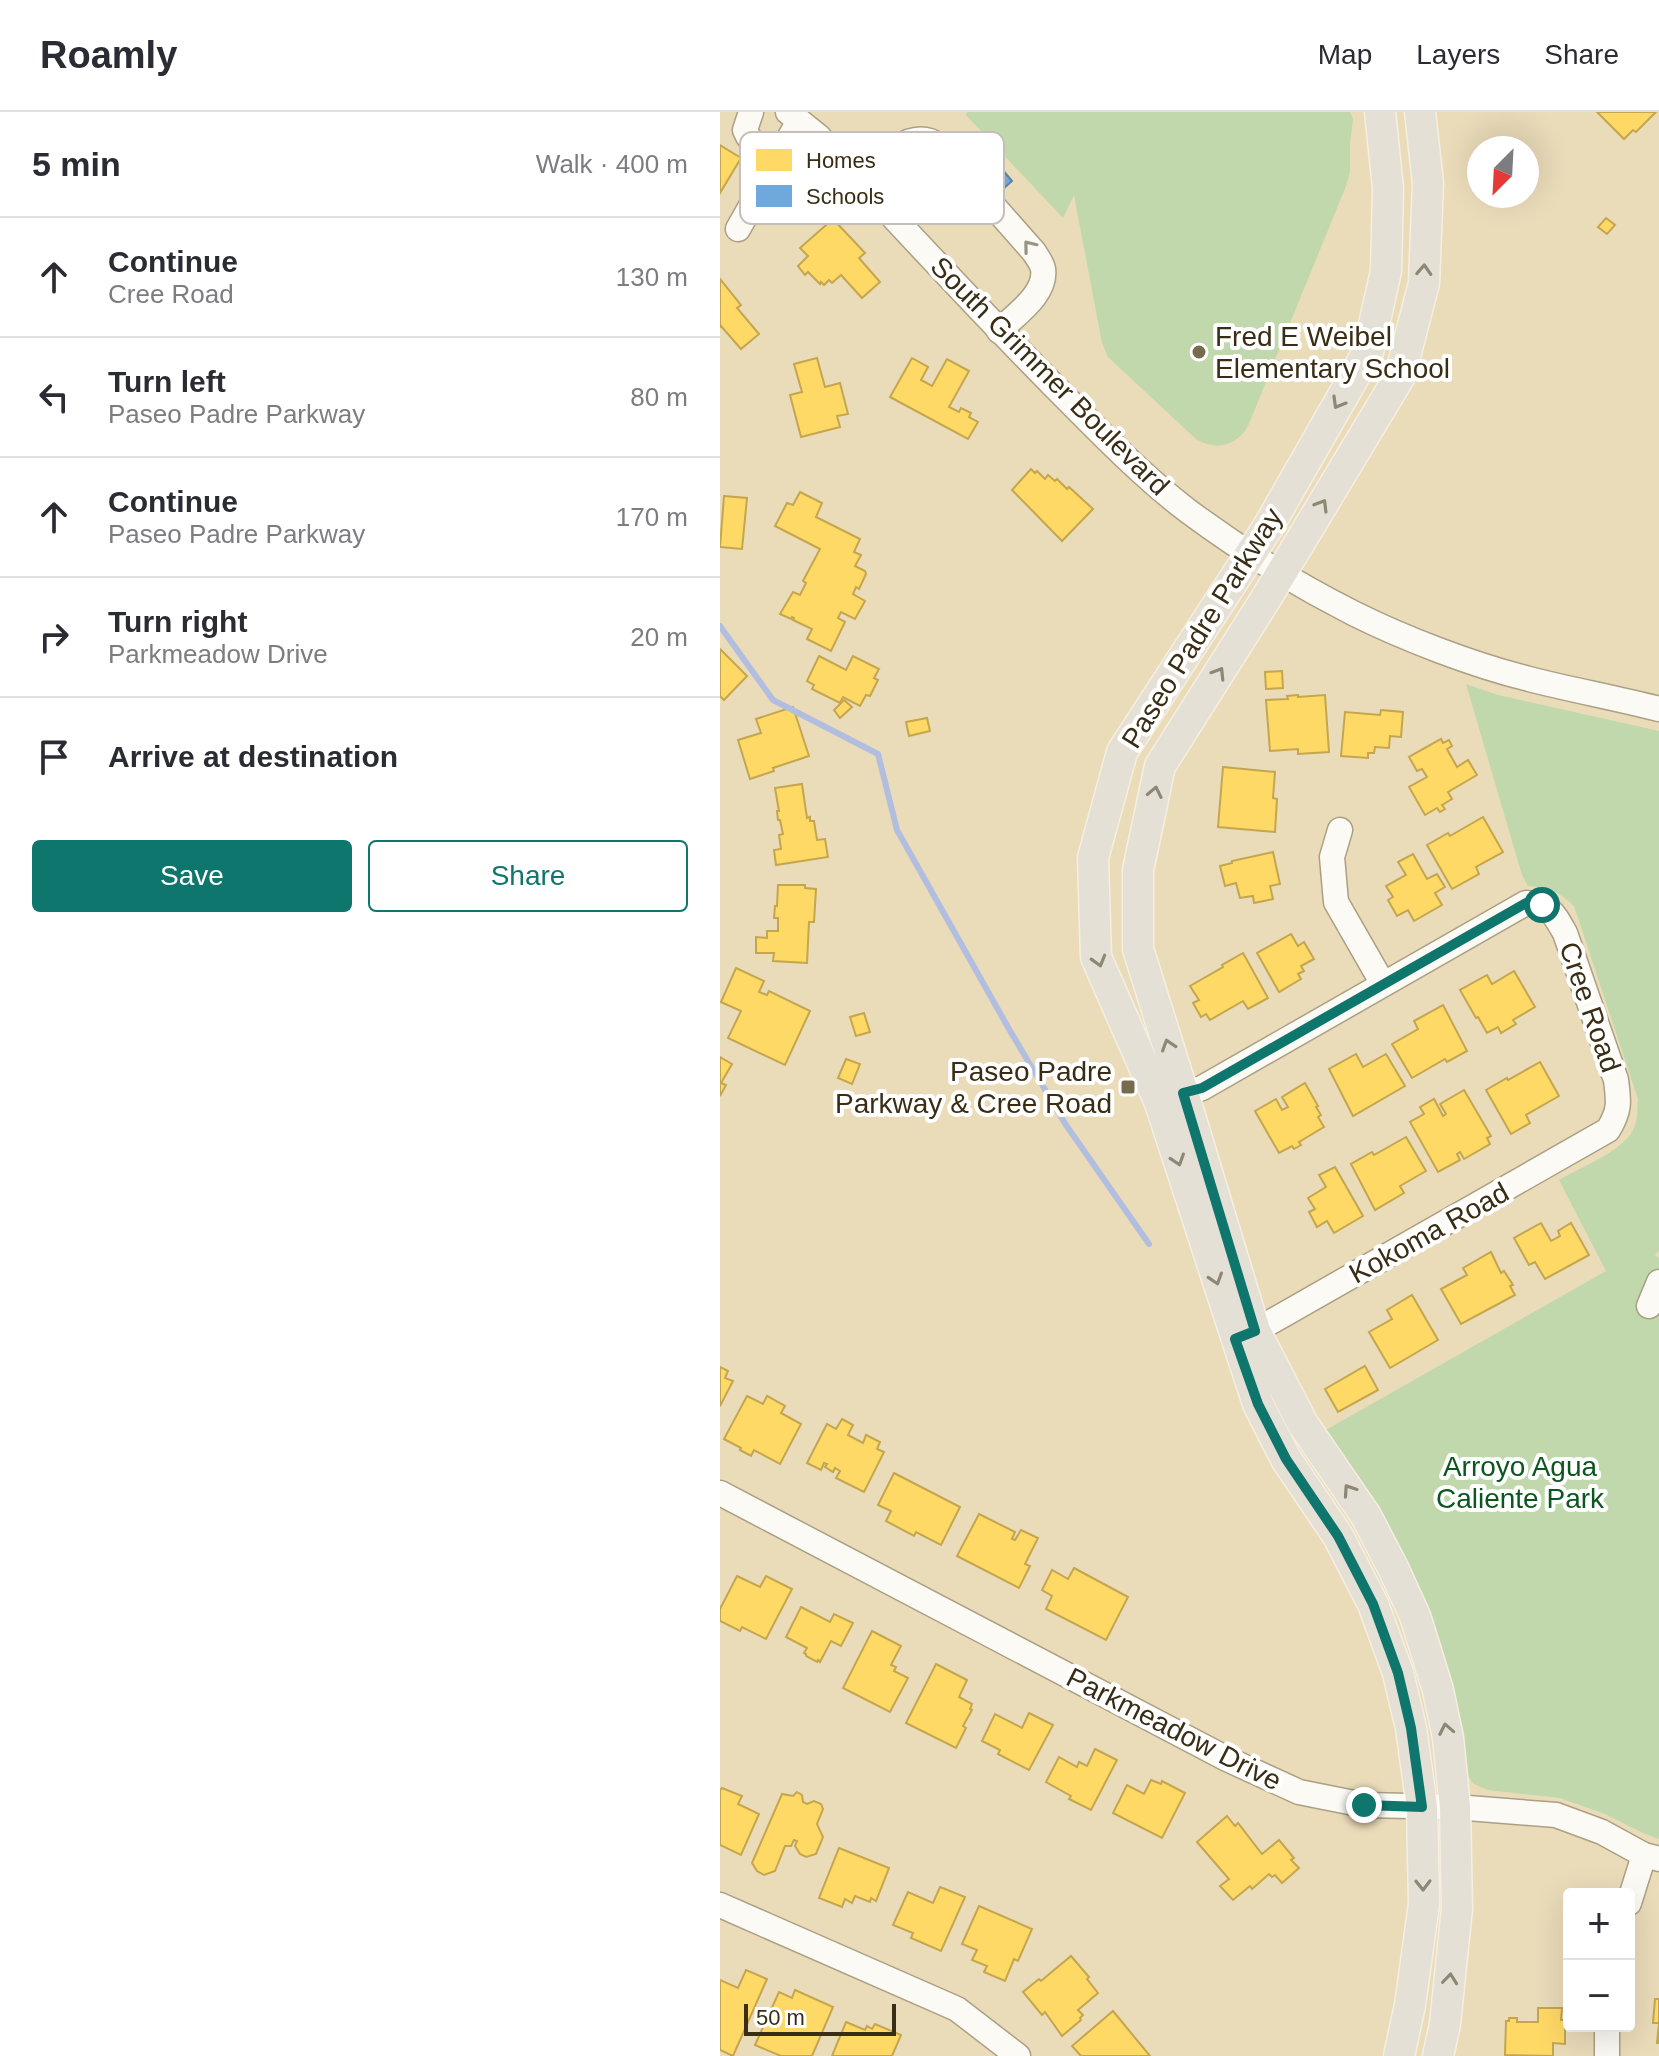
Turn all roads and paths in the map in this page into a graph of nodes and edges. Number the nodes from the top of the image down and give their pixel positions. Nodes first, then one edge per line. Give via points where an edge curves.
1 (751, 112) edge
2 (1380, 112) edge
3 (1420, 112) edge
4 (793, 116) edge
5 (746, 132) edge
6 (813, 132) edge
7 (1004, 218) edge
8 (741, 224) edge
9 (899, 224) edge
10 (738, 229) dead end
11 (999, 331) junction
12 (1252, 554) junction
13 (1281, 572) junction
14 (1659, 709) edge
15 (1340, 830) dead end
16 (1383, 984) junction
17 (1172, 1098) junction
18 (1616, 1118) joint
19 (1659, 1282) edge
20 (1649, 1306) dead end
21 (1245, 1335) junction
22 (720, 1493) edge
23 (1422, 1807) junction
24 (1455, 1807) junction
25 (1652, 1857) edge
26 (1635, 1891) edge
27 (720, 1905) edge
28 (1607, 2032) edge
29 (1018, 2056) edge
30 (1399, 2056) edge
31 (1438, 2056) edge
32 (1607, 2056) edge

1 - 5 street
2 -> 12 main road, Paseo Padre Parkway via 1388,188 1386,271 1368,352
13 -> 3 main road, Paseo Padre Parkway via 1400,376 1424,283 1428,183
4 - 6 street, South Grimmer Boulevard
11 -> 7 street via 1043,282 1043,267 1034,252
8 - 10 street
9 - 11 street, South Grimmer Boulevard
11 - 12 street, South Grimmer Boulevard via 1148,478
12 - 13 street, South Grimmer Boulevard
12 -> 17 main road, Paseo Padre Parkway via 1122,752 1093,858 1096,957
13 - 14 street, South Grimmer Boulevard via 1354,613 1469,660
17 -> 13 main road, Paseo Padre Parkway via 1138,949 1138,870 1160,766
15 - 16 street via 1332,857 1336,902
16 - 17 street, Cree Road via 1202,1088
16 - 18 street, Cree Road via 1526,903 1542,905 1553,912 1565,933 1611,1065 1619,1102
17 - 21 main road, Paseo Padre Parkway
18 - 21 street, Kokoma Road via 1593,1140
19 - 20 street
21 - 23 main road, Paseo Padre Parkway via 1258,1404 1373,1604 1398,1673
24 -> 21 main road, Paseo Padre Parkway via 1438,1690 1415,1616 1366,1516
22 - 23 street, Parkmeadow Drive via 1299,1792 1364,1805
23 - 24 street, Parkmeadow Drive
23 -> 30 main road, Paseo Padre Parkway via 1424,1904
24 - 25 street, Parkmeadow Drive via 1556,1815
31 -> 24 main road, Paseo Padre Parkway via 1457,1908
25 - 26 street
27 - 29 street via 957,2009
28 - 32 street

